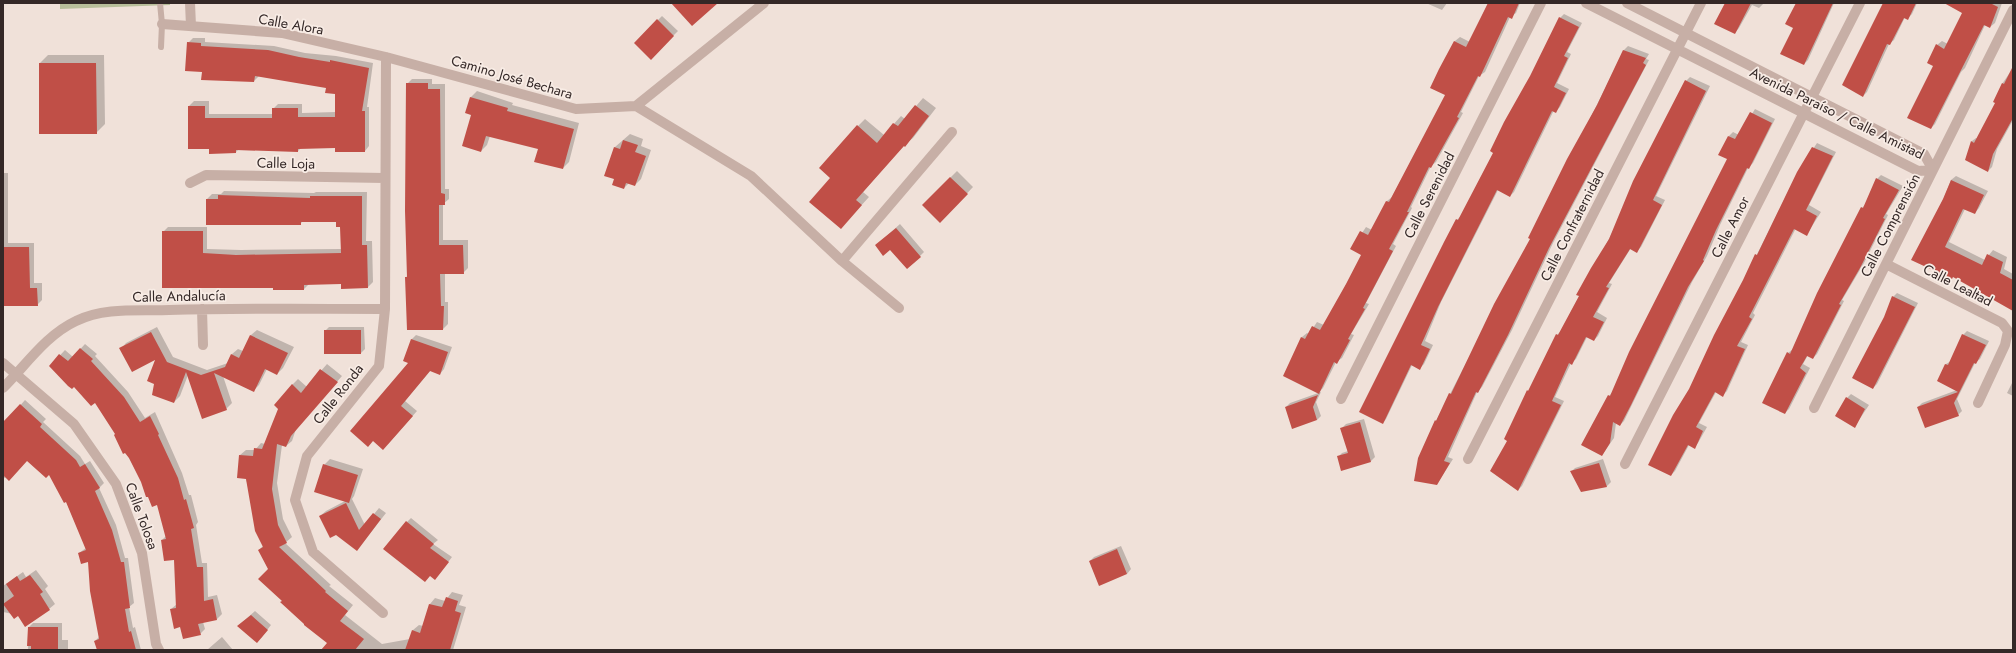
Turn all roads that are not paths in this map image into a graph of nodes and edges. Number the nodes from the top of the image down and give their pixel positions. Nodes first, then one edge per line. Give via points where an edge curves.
1 (160, 3) edge
2 (190, 3) edge
3 (764, 3) edge
4 (1541, 3) edge
5 (1586, 3) edge
6 (1627, 3) edge
7 (1701, 3) edge
8 (1860, 3) edge
9 (2013, 10) edge
10 (162, 24) junction
11 (191, 26) junction
12 (1686, 33) junction
13 (161, 47) dead end
14 (1678, 49) junction
15 (386, 57) junction
16 (1812, 97) junction
17 (636, 106) junction
18 (1804, 113) junction
19 (952, 132) dead end
20 (1933, 170) junction
21 (384, 178) junction
22 (190, 182) dead end
23 (842, 261) junction
24 (1886, 264) junction
25 (899, 308) dead end
26 (202, 309) junction
27 (385, 309) junction
28 (203, 345) dead end
29 (3, 363) edge
30 (16, 373) junction
31 (3, 388) edge
32 (1341, 399) dead end
33 (1978, 403) dead end
34 (1814, 408) dead end
35 (1468, 460) dead end
36 (1625, 464) dead end
37 (383, 613) dead end
38 (159, 650) edge

1 - 10 lane
2 - 11 street
3 - 17 street
4 - 32 street, Calle Serenidad
5 - 14 street, Avenida Paraíso / Calle Amistad
6 - 12 street, Avenida Paraíso / Calle Amistad
7 - 12 street, Calle Confraternidad
8 - 16 street, Calle Amor
9 - 20 street, Calle Comprensión
10 - 11 street, Calle Alora
10 - 13 lane
11 - 15 street, Calle Alora via 282,33
12 - 14 street, Calle Confraternidad
12 - 16 street, Avenida Paraíso / Calle Amistad
14 - 18 street, Avenida Paraíso / Calle Amistad
14 - 35 street, Calle Confraternidad
15 - 17 street, Camino José Bechara via 576,109
15 - 21 street, Calle Ronda
16 - 18 street, Calle Amor
16 - 20 street, Avenida Paraíso / Calle Amistad via 1924,154
17 - 23 street via 751,176
18 - 20 street, Avenida Paraíso / Calle Amistad via 1918,171
18 - 36 street, Calle Amor
19 - 23 street
20 - 24 street, Calle Comprensión
21 - 22 street, Calle Loja via 206,175
21 - 27 street, Calle Ronda
23 - 25 street
24 - 33 street, Calle Lealtad via 2002,323 2008,331 2005,345
24 - 34 street, Calle Comprensión
26 - 27 street, Calle Andalucía
26 - 28 street
26 - 30 street, Calle Andalucía via 95,313 75,321 56,333
27 - 37 street, Calle Ronda via 379,366 307,456 295,500 313,552
29 - 30 street, Calle Tolosa
30 - 31 street, Calle Andalucía
30 - 38 street, Calle Tolosa via 74,424 116,484 142,553

